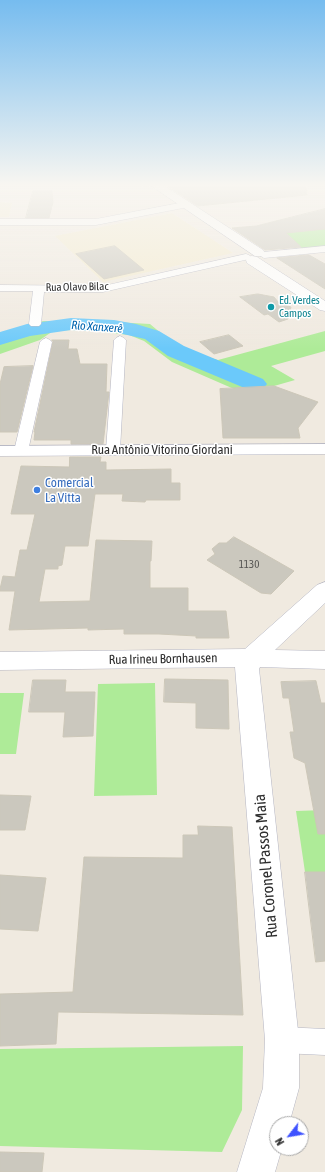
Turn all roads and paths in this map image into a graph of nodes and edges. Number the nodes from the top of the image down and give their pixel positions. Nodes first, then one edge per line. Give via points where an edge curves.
1 (230, 240) edge
2 (325, 249) edge
3 (255, 257) junction
4 (0, 288) edge
5 (39, 288) junction
6 (305, 290) junction
7 (325, 298) edge
8 (325, 307) edge
9 (36, 324) dead end
10 (120, 340) dead end
11 (46, 342) dead end
12 (325, 449) edge
13 (113, 450) junction
14 (0, 451) edge
15 (21, 451) junction
16 (325, 590) edge
17 (251, 658) junction
18 (325, 660) edge
19 (0, 661) edge
20 (282, 1040) junction
21 (325, 1042) edge
22 (256, 1172) edge

1 - 3 street
2 - 3 street, Rua Olavo Bilac
3 - 5 street, Rua Olavo Bilac via 103,289
3 - 6 street
4 - 5 street, Rua Olavo Bilac
5 - 9 street
6 - 7 street
6 - 8 street
10 - 13 street
11 - 15 street
12 - 13 street, Rua Antônio Vitorino Giordani
13 - 15 street, Rua Antônio Vitorino Giordani
14 - 15 street, Rua Antônio Vitorino Giordani
16 - 17 street
17 - 18 street, Rua Irineu Bornhausen
17 - 19 street, Rua Irineu Bornhausen
17 - 20 street, Rua Coronel Passos Maia via 248,669
20 - 21 street
20 - 22 street, Rua Coronel Passos Maia via 281,1088

